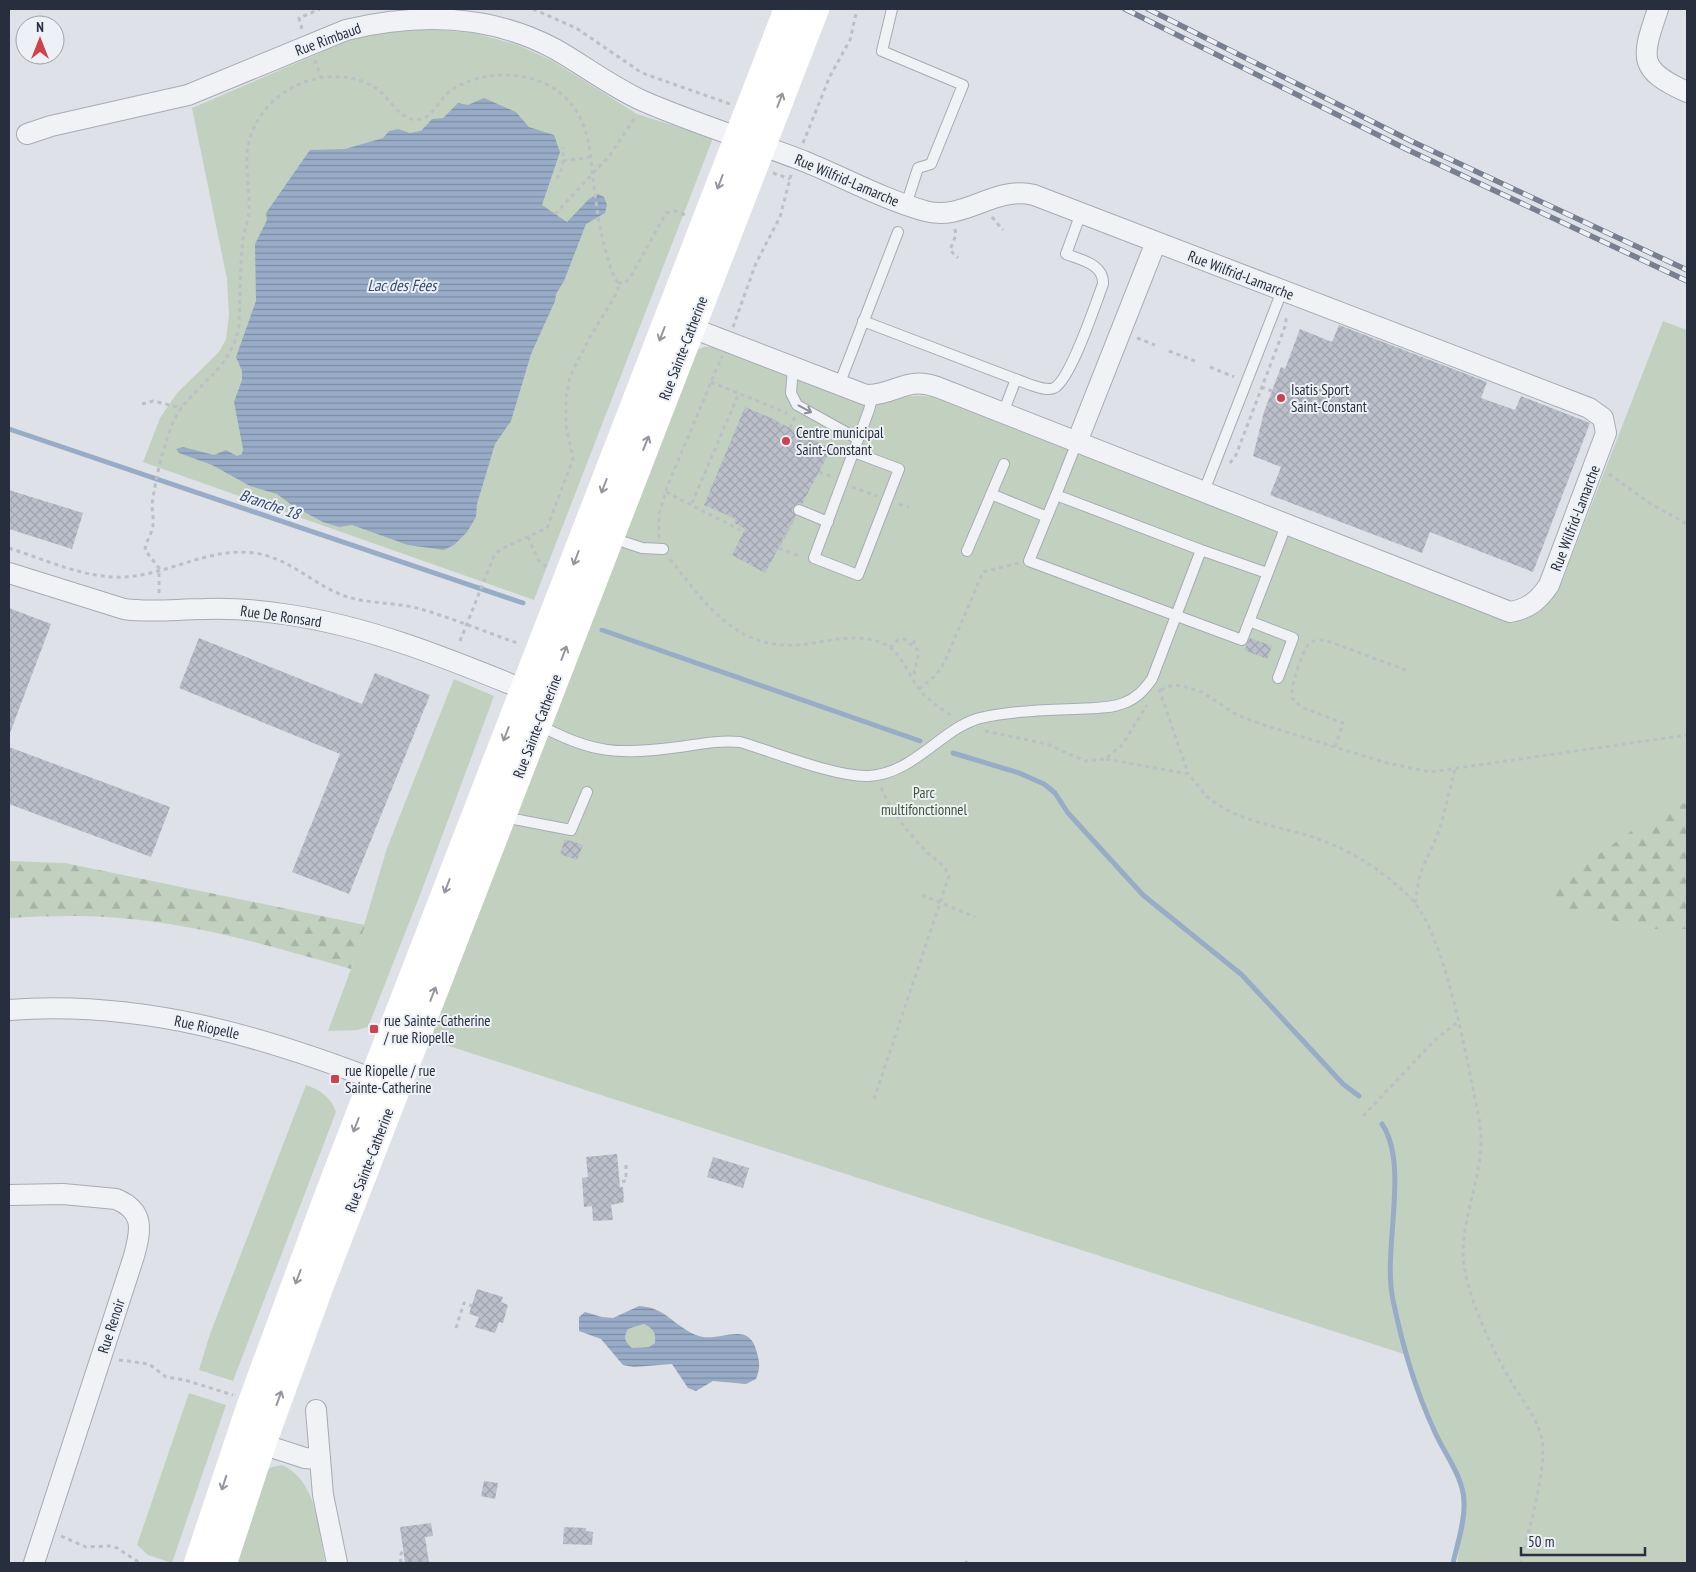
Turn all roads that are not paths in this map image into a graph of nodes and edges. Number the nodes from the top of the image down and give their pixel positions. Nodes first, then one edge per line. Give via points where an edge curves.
1 (788, 9) edge
2 (815, 9) edge
3 (892, 9) edge
4 (1658, 9) edge
5 (1687, 92) edge
6 (27, 134) dead end
7 (755, 151) junction
8 (906, 205) junction
9 (1082, 213) junction
10 (898, 232) dead end
11 (1156, 242) junction
12 (1282, 291) junction
13 (864, 321) junction
14 (692, 328) junction
15 (793, 368) junction
16 (1016, 380) junction
17 (838, 385) junction
18 (873, 395) junction
19 (1003, 413) junction
20 (858, 440) junction
21 (1077, 442) junction
22 (854, 452) junction
23 (1004, 464) dead end
24 (1204, 491) junction
25 (991, 494) junction
26 (1056, 495) junction
27 (799, 510) dead end
28 (1047, 517) junction
29 (828, 522) junction
30 (1287, 522) junction
31 (608, 537) junction
32 (663, 549) road end
33 (1201, 550) junction
34 (967, 551) dead end
35 (9, 573) edge
36 (1267, 573) junction
37 (1176, 615) junction
38 (1249, 621) junction
39 (1278, 678) dead end
40 (535, 694) junction
41 (538, 725) junction
42 (587, 792) dead end
43 (502, 817) junction
44 (9, 1010) edge
45 (385, 1084) junction
46 (9, 1195) edge
47 (316, 1410) dead end
48 (251, 1440) junction
49 (319, 1459) junction
50 (34, 1563) edge
51 (198, 1563) edge
52 (223, 1563) edge
53 (336, 1563) edge

1 - 7 street, Rue Sainte-Catherine
7 -> 2 street, Rue Sainte-Catherine
3 - 8 lane via 882,51 963,85 931,164 918,168
4 - 5 street via 1647,50 1650,66 1659,78
6 - 7 street, Rue Rimbaud via 188,95 346,30 421,18 474,22 523,35 554,49 641,100
7 - 8 street, Rue Wilfrid-Lamarche
7 - 14 street, Rue Sainte-Catherine
7 -> 40 street, Rue Sainte-Catherine
8 - 9 street, Rue Wilfrid-Lamarche via 940,214 951,213 1000,194 1019,192
9 - 11 street, Rue Wilfrid-Lamarche
9 - 16 lane via 1066,254 1096,266 1103,284 1069,369 1061,381 1049,389
10 - 13 lane
11 - 12 street, Rue Wilfrid-Lamarche
11 - 21 street
12 - 24 lane
12 - 30 street, Rue Wilfrid-Lamarche via 1594,410 1603,418 1606,433 1549,585 1537,601 1517,611 1502,609
13 - 16 lane
13 - 17 lane
14 - 15 street
31 -> 14 street, Rue Sainte-Catherine
15 - 17 street
15 -> 20 lane via 791,393 797,405
16 - 19 lane
17 - 18 street
18 - 19 street, Rue Wilfrid-Lamarche via 912,382 920,383
18 - 20 lane
19 - 21 street, Rue Wilfrid-Lamarche
20 - 22 lane
21 - 24 street, Rue Wilfrid-Lamarche
21 - 26 lane
22 - 29 lane
22 - 29 lane via 899,469 858,575 814,558
23 - 25 lane
24 - 30 street, Rue Wilfrid-Lamarche
25 - 28 lane
25 - 34 lane
26 - 28 lane
26 - 33 lane
27 - 29 lane
28 - 37 lane via 1029,561
30 - 36 lane
31 - 32 lane via 642,548
40 -> 31 street, Rue Sainte-Catherine
33 - 36 lane
33 - 37 lane
35 - 40 street, Rue De Ronsard via 124,609 251,611 346,626 386,637
36 - 38 lane
37 - 38 lane via 1242,640
37 - 41 lane via 1152,679 1143,692 1124,703 982,717 966,722 911,762 892,771 869,776 845,774 733,741 648,751 602,750
38 - 39 lane via 1293,638
40 - 41 street, Rue Sainte-Catherine
40 -> 45 street, Rue Sainte-Catherine
41 - 43 street, Rue Sainte-Catherine
42 - 43 lane via 571,830
45 -> 43 street, Rue Sainte-Catherine
44 - 45 street, Rue Riopelle via 84,1010 190,1022 260,1039
45 - 48 street, Rue Sainte-Catherine
46 - 50 street, Rue Renoir via 63,1194 116,1199 136,1214 140,1231
47 - 49 street
48 - 49 street via 305,1458
48 -> 51 street, Rue Sainte-Catherine
48 - 52 street, Rue Sainte-Catherine
49 - 53 street

